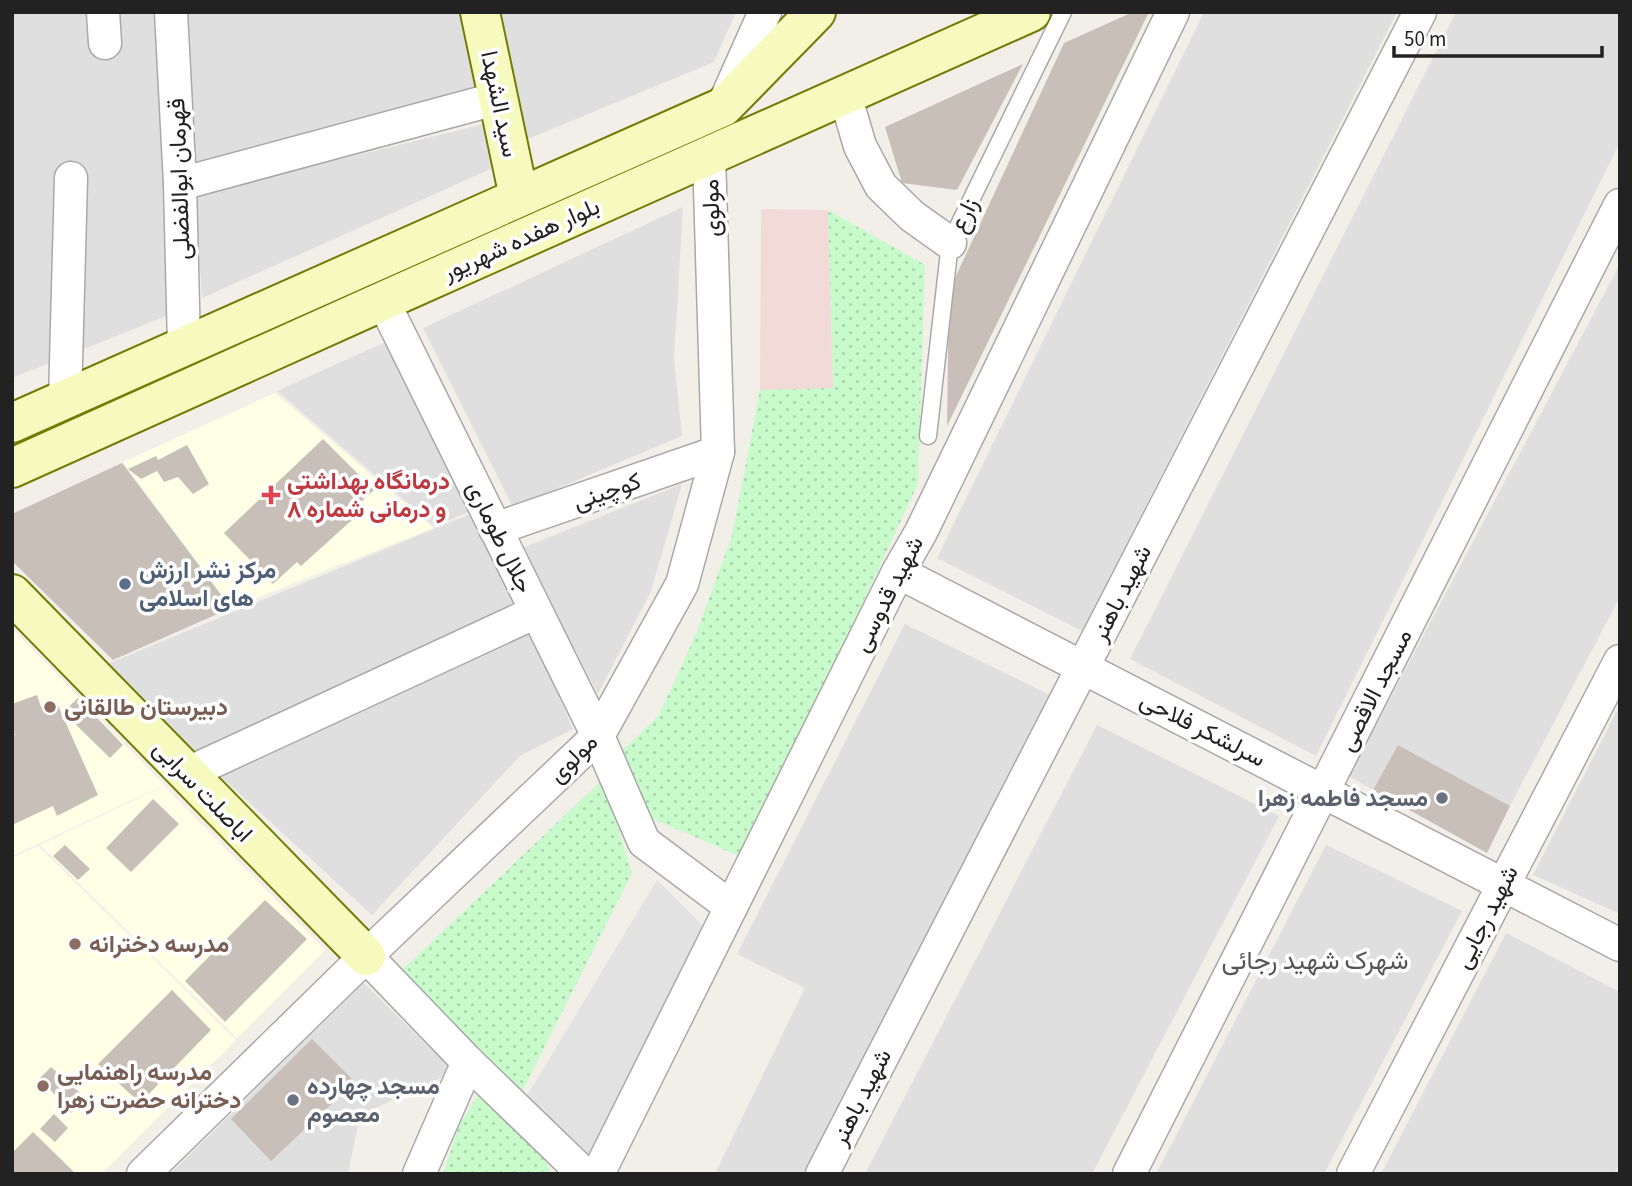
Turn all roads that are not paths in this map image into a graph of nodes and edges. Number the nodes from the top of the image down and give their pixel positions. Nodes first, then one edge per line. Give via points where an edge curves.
1 (103, 12) edge
2 (171, 12) edge
3 (480, 12) edge
4 (765, 12) edge
5 (816, 12) edge
6 (1031, 12) edge
7 (1063, 12) edge
8 (1172, 12) edge
9 (1420, 12) edge
10 (105, 43) dead end
11 (845, 95) junction
12 (499, 98) junction
13 (723, 107) junction
14 (709, 155) junction
15 (71, 178) dead end
16 (180, 184) junction
17 (519, 197) junction
18 (1620, 205) edge
19 (950, 243) junction
20 (383, 301) junction
21 (184, 346) junction
22 (65, 400) junction
23 (12, 423) edge
24 (928, 436) dead end
25 (718, 452) junction
26 (12, 468) edge
27 (495, 529) junction
28 (898, 572) junction
29 (12, 594) edge
30 (537, 612) junction
31 (1620, 660) edge
32 (1083, 667) junction
33 (598, 736) junction
34 (186, 774) junction
35 (1323, 791) junction
36 (1503, 885) junction
37 (731, 907) junction
38 (1620, 945) edge
39 (366, 956) junction
40 (468, 1062) junction
41 (143, 1174) edge
42 (419, 1174) edge
43 (584, 1174) edge
44 (598, 1174) edge
45 (822, 1174) edge
46 (1129, 1174) edge
47 (1353, 1174) edge

1 - 10 street
2 - 16 street, قهرمان ابوالفضلی
3 - 12 main road, سید الشهدا
4 - 13 street
5 - 13 main road
6 - 11 main road, بلوار هفده شهریور
7 - 19 lane, زارع
8 - 28 street, شهید قدوسی
9 - 32 street, شهید باهنر
11 - 14 main road, بلوار هفده شهریور
11 - 19 street via 860,146 881,186
12 - 16 street
12 - 17 main road, سید الشهدا
13 - 17 main road, بلوار هفده شهریور
14 - 20 main road, بلوار هفده شهریور
14 - 25 street, مولوی
15 - 22 street
16 - 21 street, قهرمان ابوالفضلی
17 - 21 main road, بلوار هفده شهریور
18 - 35 street, مسجد الاقصی
19 - 24 lane, زارع
20 - 26 main road, بلوار هفده شهریور
20 - 27 street, جلال طوماری
21 - 22 main road, بلوار هفده شهریور
22 - 23 main road, بلوار هفده شهریور
25 - 27 street, کوچینی
25 - 33 street, مولوی via 682,584
27 - 30 street, جلال طوماری
28 - 32 street, سرلشکر فلاحی
28 - 37 street, شهید قدوسی
29 - 34 main road, اباصلت سرابی
30 - 33 street, جلال طوماری
30 - 34 street
31 - 36 street, شهید رجایی
32 - 35 street, سرلشکر فلاحی
32 - 45 street, شهید باهنر
33 - 37 street, جلال طوماری via 644,842
33 - 39 street, مولوی
34 - 39 main road, اباصلت سرابی
35 - 36 street, سرلشکر فلاحی
35 - 46 street, مسجد الاقصی
36 - 38 street, سرلشکر فلاحی
36 - 47 street, شهید رجایی
37 - 44 street, شهید قدوسی
39 - 40 street
39 - 41 street, مولوی
40 - 42 street
40 - 43 street

